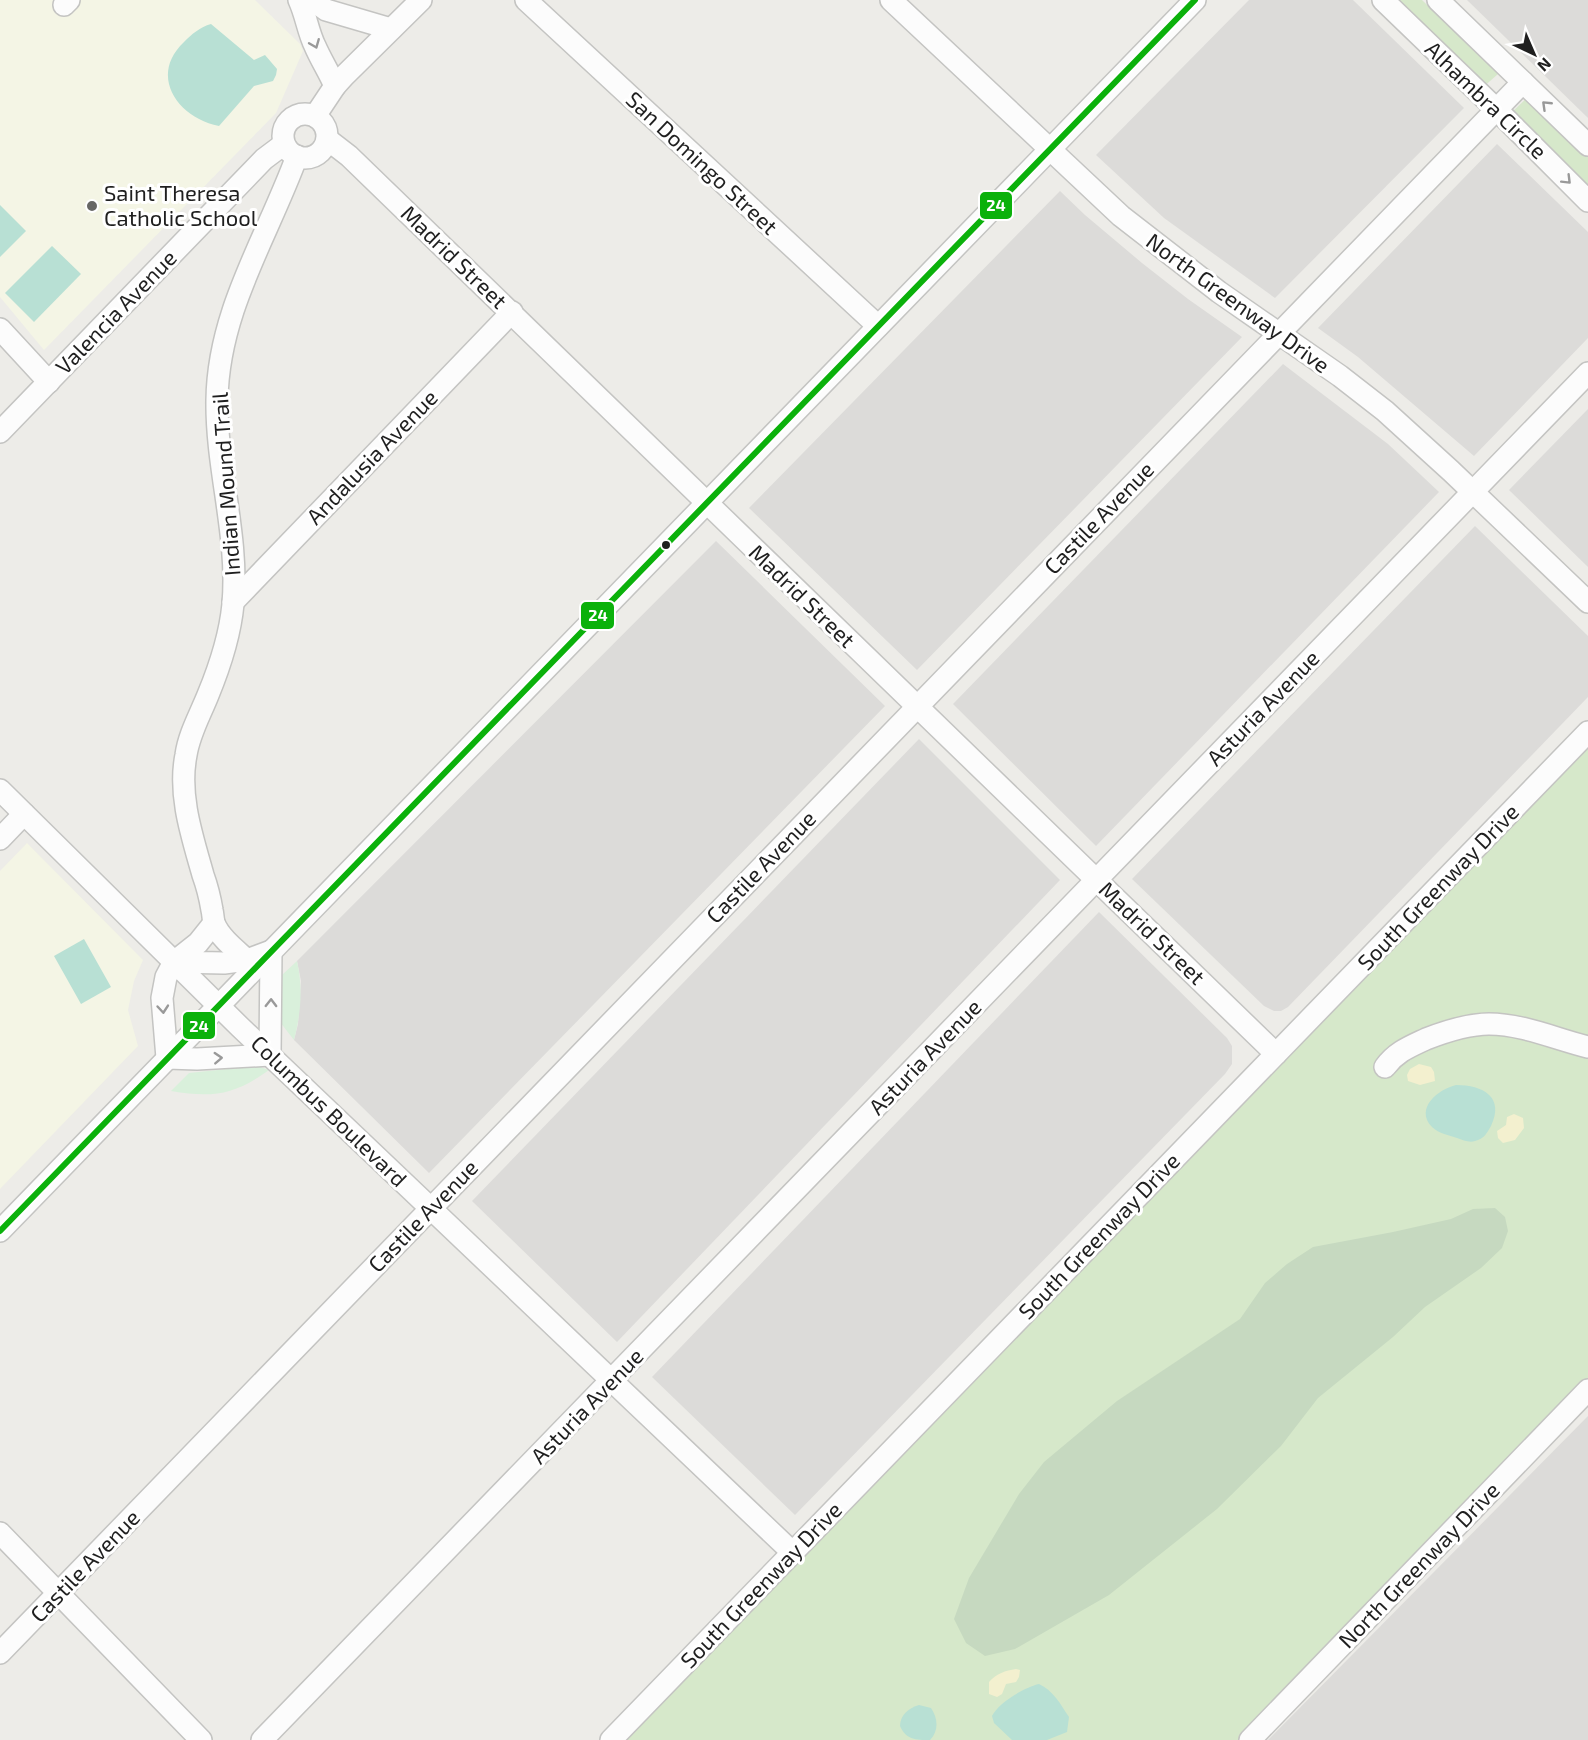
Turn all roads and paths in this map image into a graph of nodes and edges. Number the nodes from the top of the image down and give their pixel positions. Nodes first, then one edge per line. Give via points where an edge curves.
1 (299, 0) edge
2 (312, 0) edge
3 (421, 0) edge
4 (526, 0) edge
5 (891, 0) edge
6 (1195, 0) edge
7 (1383, 0) edge
8 (1438, 0) edge
9 (391, 29) junction
10 (1523, 82) junction
11 (335, 86) junction
12 (1496, 109) junction
13 (315, 116) junction
14 (327, 139) junction
15 (1588, 145) edge
16 (291, 150) junction
17 (1050, 150) junction
18 (1588, 201) edge
19 (512, 312) junction
20 (878, 326) junction
21 (0, 329) edge
22 (1278, 334) junction
23 (1588, 373) edge
24 (49, 382) junction
25 (0, 432) edge
26 (1472, 491) junction
27 (706, 503) junction
28 (233, 602) junction
29 (1588, 602) edge
30 (917, 706) junction
31 (1588, 732) edge
32 (0, 790) edge
33 (24, 814) junction
34 (0, 839) edge
35 (1097, 880) junction
36 (214, 923) junction
37 (271, 951) junction
38 (247, 960) junction
39 (174, 962) junction
40 (218, 1006) junction
41 (1588, 1047) edge
42 (1276, 1054) junction
43 (270, 1055) junction
44 (167, 1058) junction
45 (1385, 1067) dead end
46 (430, 1208) junction
47 (0, 1231) edge
48 (612, 1381) junction
49 (1588, 1390) edge
50 (0, 1533) edge
51 (792, 1552) junction
52 (58, 1593) junction
53 (0, 1653) edge
54 (201, 1740) edge
55 (262, 1740) edge
56 (611, 1740) edge
57 (1250, 1740) edge

1 -> 11 street via 314,44
2 - 9 street via 326,10
3 - 9 street
4 - 20 street, San Domingo Street
5 - 17 street, North Greenway Drive
6 - 17 street
7 - 12 street, Alhambra Circle
8 - 10 street, Alhambra Circle
9 - 11 street
10 - 12 street, Castile Avenue
15 -> 10 street, Alhambra Circle
11 - 13 street
12 -> 18 street, Alhambra Circle
12 - 22 street, Castile Avenue
13 - 14 street via 325,126
13 - 16 street via 300,114 284,129
14 - 16 street via 319,153 305,158
14 - 19 street, Madrid Street via 350,156
16 - 24 street, Valencia Avenue via 264,159
16 - 28 street, Indian Mound Trail via 238,293 221,358 217,422 232,536
17 - 20 street
17 - 22 street, North Greenway Drive via 1150,240
19 - 27 street, Madrid Street
19 - 28 street, Andalusia Avenue
20 - 27 street
21 - 24 street
22 - 26 street, North Greenway Drive via 1377,405
22 - 30 street, Castile Avenue
23 - 26 street, Asturia Avenue
24 - 25 street, Valencia Avenue
26 - 29 street, North Greenway Drive
26 - 35 street, Asturia Avenue
27 - 30 street, Madrid Street
27 - 37 street
28 - 36 street, Indian Mound Trail via 222,659 189,740 184,772 190,828
30 - 35 street, Madrid Street
30 - 46 street, Castile Avenue
31 - 42 street, South Greenway Drive
32 - 33 street, Columbus Boulevard
33 - 34 street
33 - 39 street, Columbus Boulevard
35 - 42 street, Madrid Street
35 - 48 street, Asturia Avenue
36 - 38 street, Indian Mound Trail
36 - 39 street via 198,943
37 - 38 street
37 - 40 street
43 -> 37 street
38 - 39 street
39 - 40 street, Columbus Boulevard
39 -> 44 street via 162,998
40 - 43 street, Columbus Boulevard
40 - 44 street
41 - 45 street via 1505,1025 1487,1024 1405,1048 1392,1056
42 - 51 street, South Greenway Drive
44 -> 43 street
43 - 46 street, Columbus Boulevard
44 - 47 street
46 - 48 street, Columbus Boulevard
46 - 52 street, Castile Avenue
48 - 51 street, Columbus Boulevard
48 - 55 street, Asturia Avenue
49 - 57 street, North Greenway Drive
50 - 52 street
51 - 56 street, South Greenway Drive
52 - 53 street, Castile Avenue
52 - 54 street

